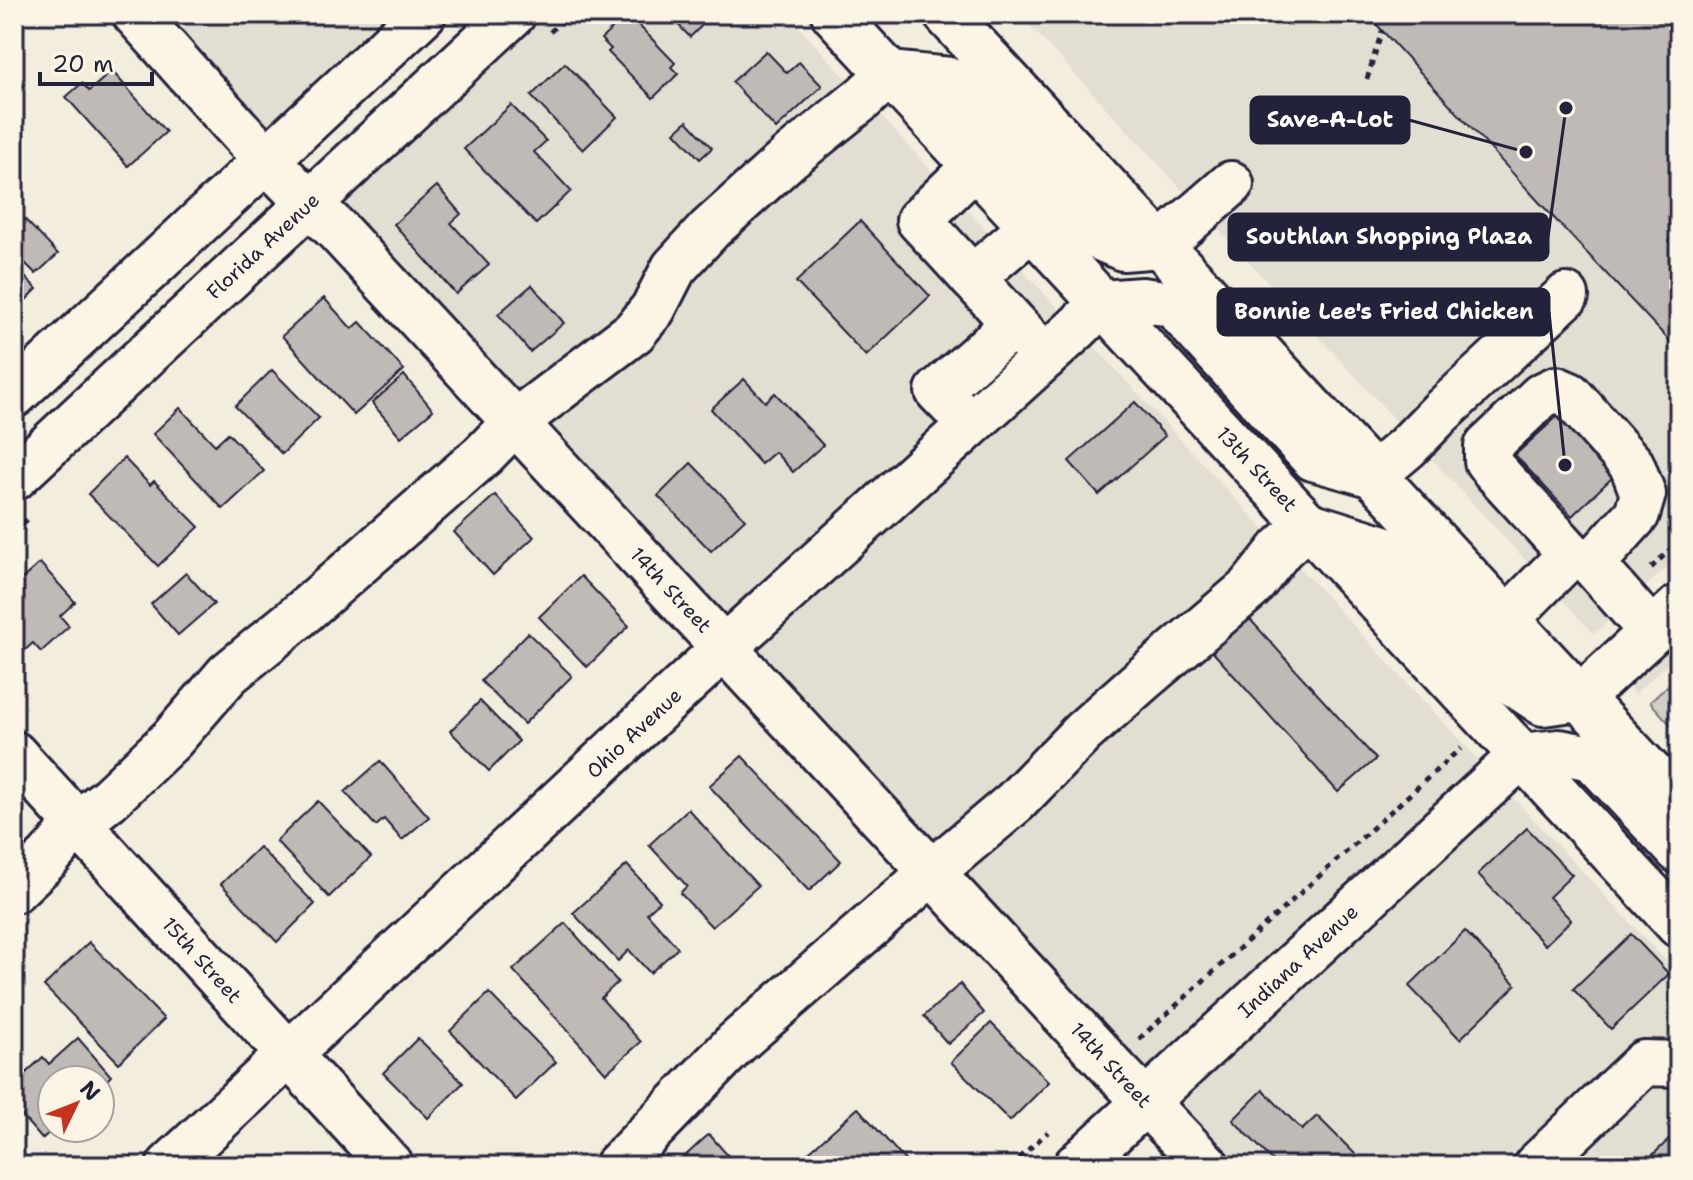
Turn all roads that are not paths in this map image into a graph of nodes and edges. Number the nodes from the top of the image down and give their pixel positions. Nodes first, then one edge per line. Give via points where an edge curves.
1 (135, 14) edge
2 (423, 14) edge
3 (513, 14) edge
4 (834, 14) edge
5 (946, 14) edge
6 (889, 74) junction
7 (267, 159) junction
8 (975, 166) junction
9 (1231, 184) dead end
10 (309, 204) junction
11 (1032, 227) junction
12 (1161, 245) junction
13 (972, 278) junction
14 (1566, 296) dead end
15 (1102, 303) junction
16 (1014, 324) junction
17 (1045, 357) junction
18 (14, 395) edge
19 (515, 422) junction
20 (970, 424) junction
21 (1374, 475) junction
22 (14, 478) edge
23 (1308, 524) junction
24 (1507, 619) junction
25 (1666, 619) edge
26 (724, 648) junction
27 (1580, 698) junction
28 (14, 754) edge
29 (1521, 756) junction
30 (1679, 803) edge
31 (77, 824) junction
32 (1679, 851) edge
33 (932, 872) junction
34 (14, 890) edge
35 (1679, 925) edge
36 (289, 1055) junction
37 (1679, 1064) edge
38 (1145, 1102) junction
39 (169, 1166) edge
40 (391, 1166) edge
41 (617, 1166) edge
42 (1076, 1166) edge
43 (1207, 1166) edge
44 (1536, 1166) edge

1 - 7 main road, 14th Street
2 - 7 main road
3 - 10 main road, Florida Avenue
4 - 6 main road, 13th Street
5 - 12 main road
6 - 8 main road, 13th Street
6 - 12 main road via 950,80 1095,236 1123,248
6 - 19 main road via 710,229 674,268 634,332
7 - 10 main road, 14th Street
7 - 18 main road
8 - 11 main road, 13th Street
8 - 13 main road via 919,220
9 - 12 main road
10 - 19 main road, 14th Street
10 - 22 main road, Florida Avenue
11 - 13 main road
11 - 15 main road, 13th Street
12 - 21 main road
13 - 16 main road
14 - 21 main road
15 - 17 main road, Ohio Avenue
15 - 21 main road via 1172,304 1313,458
15 - 23 main road, 13th Street
16 - 17 main road
16 - 20 main road via 938,391
17 - 20 main road, Ohio Avenue
19 - 26 main road, 14th Street
19 - 31 main road via 228,674 172,739
20 - 26 main road, Ohio Avenue
21 - 24 main road
23 - 27 main road via 1384,548 1513,683 1543,703
23 - 29 main road, 13th Street
23 - 33 main road via 1250,588
24 - 25 main road via 1571,554 1494,470 1487,461 1487,447 1541,396 1556,389 1570,395 1632,465 1643,494 1637,514 1592,564
24 - 27 main road
25 - 27 main road
26 - 33 main road, 14th Street
26 - 36 main road, Ohio Avenue
27 - 30 main road
28 - 31 main road, 15th Street
29 - 32 main road via 1560,752 1592,758
29 - 35 main road, 13th Street
29 - 38 main road, Indiana Avenue
31 - 34 main road
31 - 36 main road, 15th Street
33 - 38 main road, 14th Street
33 - 41 main road via 736,1043
36 - 39 main road, Ohio Avenue
36 - 40 main road, 15th Street
37 - 44 main road via 1644,1063
38 - 42 main road, Indiana Avenue
38 - 43 main road, 14th Street

